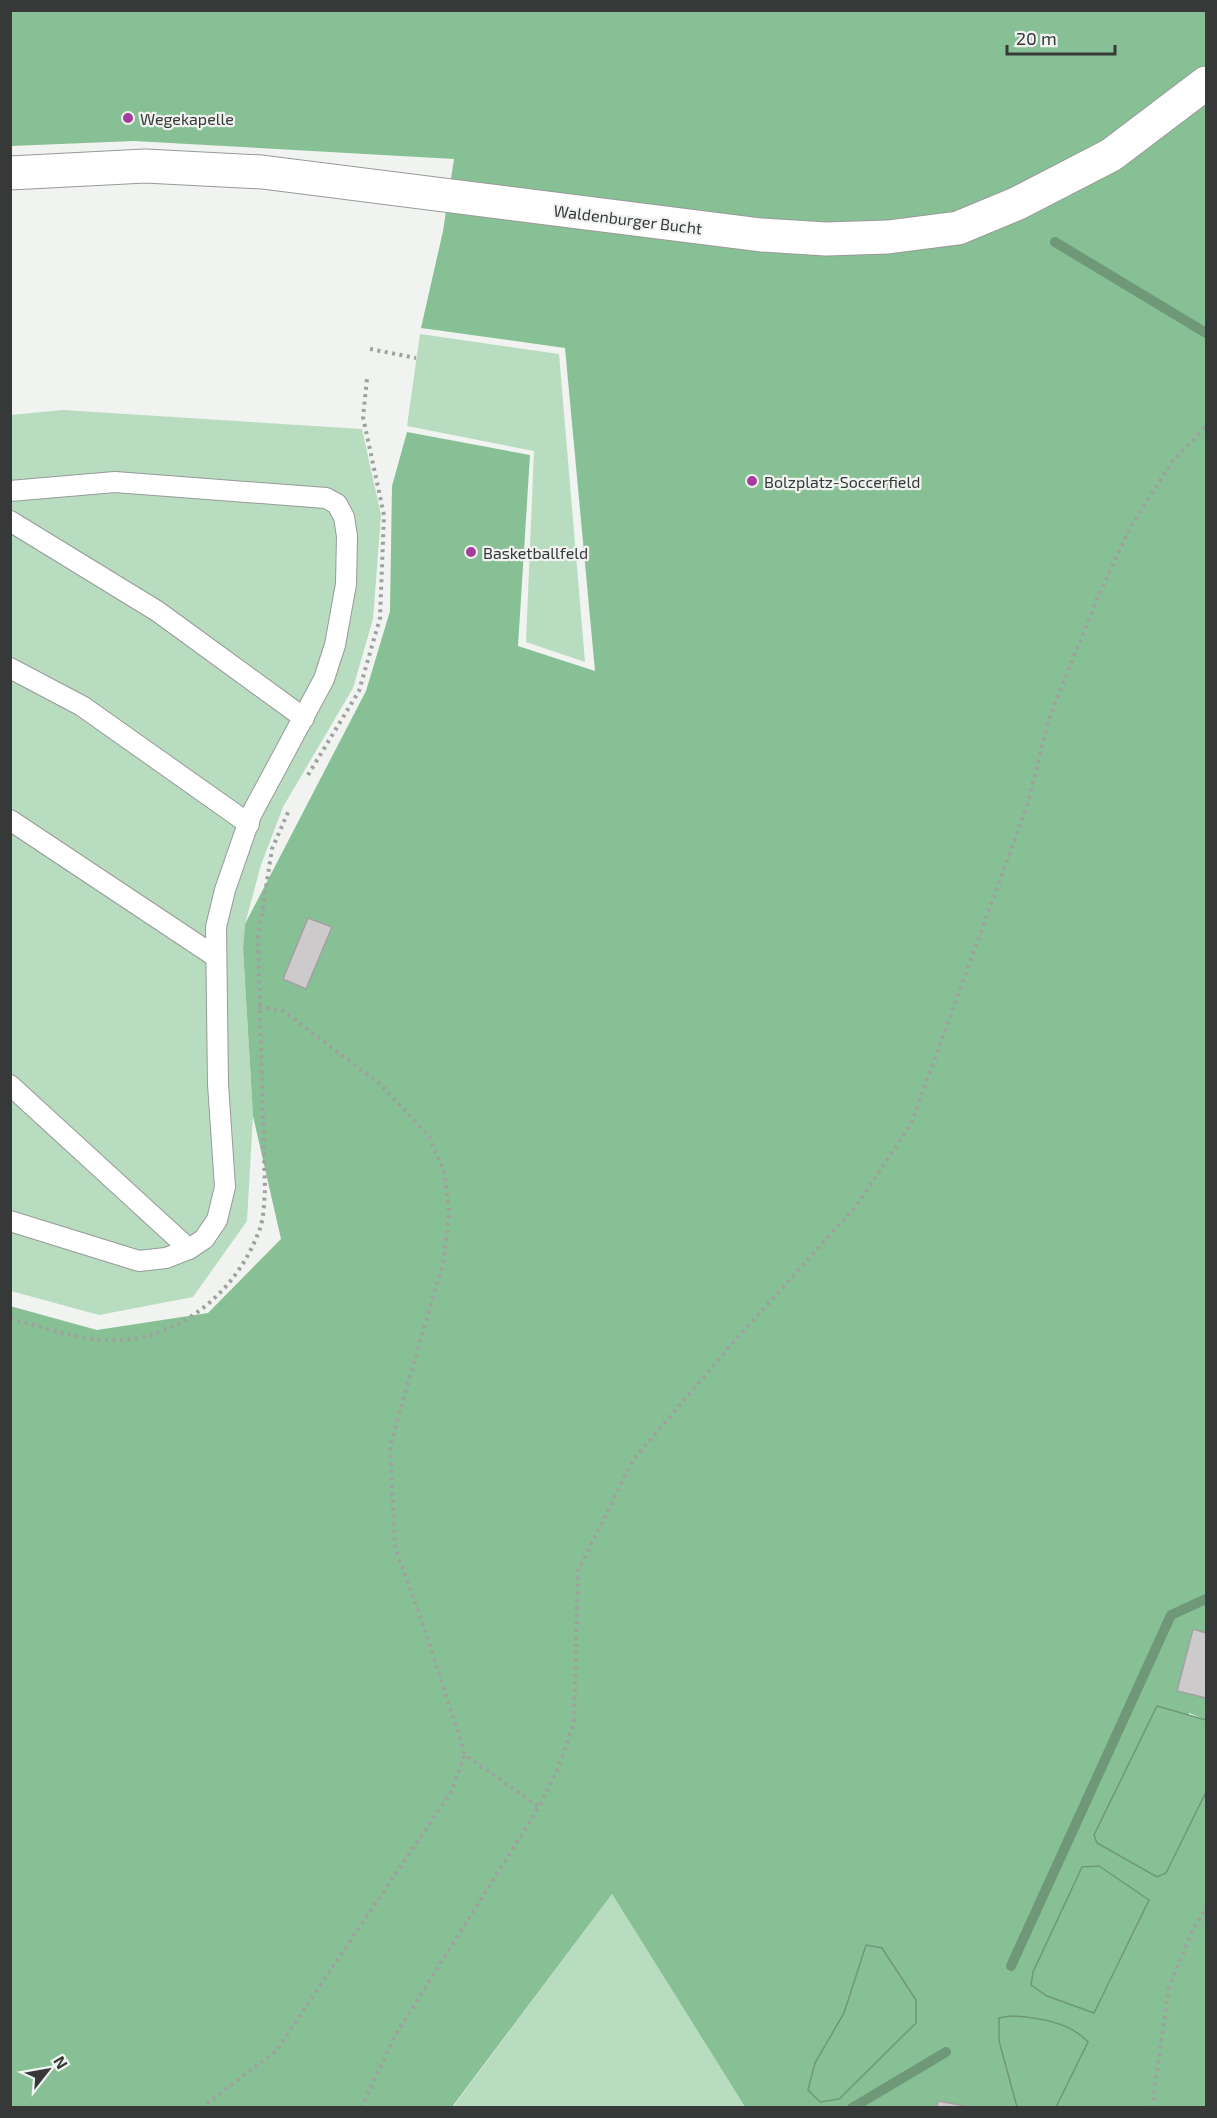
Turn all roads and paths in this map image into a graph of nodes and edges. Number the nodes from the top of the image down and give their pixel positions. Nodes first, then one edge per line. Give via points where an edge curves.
1 (1206, 83) edge
2 (10, 173) edge
3 (370, 349) dead end
4 (416, 358) dead end
5 (367, 379) dead end
6 (363, 417) dead end
7 (1206, 426) edge
8 (10, 491) edge
9 (10, 521) edge
10 (10, 668) edge
11 (304, 718) junction
12 (10, 820) edge
13 (249, 824) junction
14 (216, 957) junction
15 (259, 1007) dead end
16 (10, 1085) edge
17 (10, 1221) edge
18 (189, 1249) junction
19 (10, 1318) edge
20 (92, 1339) dead end
21 (465, 1755) junction
22 (539, 1807) junction
23 (1206, 1908) edge
24 (201, 2108) edge
25 (361, 2108) edge
26 (1152, 2108) edge

1 - 2 street, Waldenburger Bucht via 1111,155 1016,204 958,228 888,237 761,235 262,172 145,166
3 - 4 path
5 - 6 path
7 - 22 path via 1171,463 1129,530 1097,598 1049,719 1027,806 911,1124 857,1205 633,1460 578,1570 574,1724
8 - 11 lane via 115,482 326,498 337,504 347,536 346,584 328,667
9 - 11 lane via 157,611
10 - 13 lane via 82,706
11 - 13 lane
12 - 14 lane
13 - 14 lane via 225,890 216,927
14 - 18 lane via 225,1187 217,1220 204,1239
15 - 21 path via 283,1011 380,1084 429,1136 445,1174 449,1213 444,1259 390,1446 395,1547
16 - 18 lane
17 - 18 lane via 139,1261
19 - 20 path
21 - 22 path
21 - 24 path via 451,1792 276,2051
22 - 25 path via 396,2034
23 - 26 path via 1169,1987

